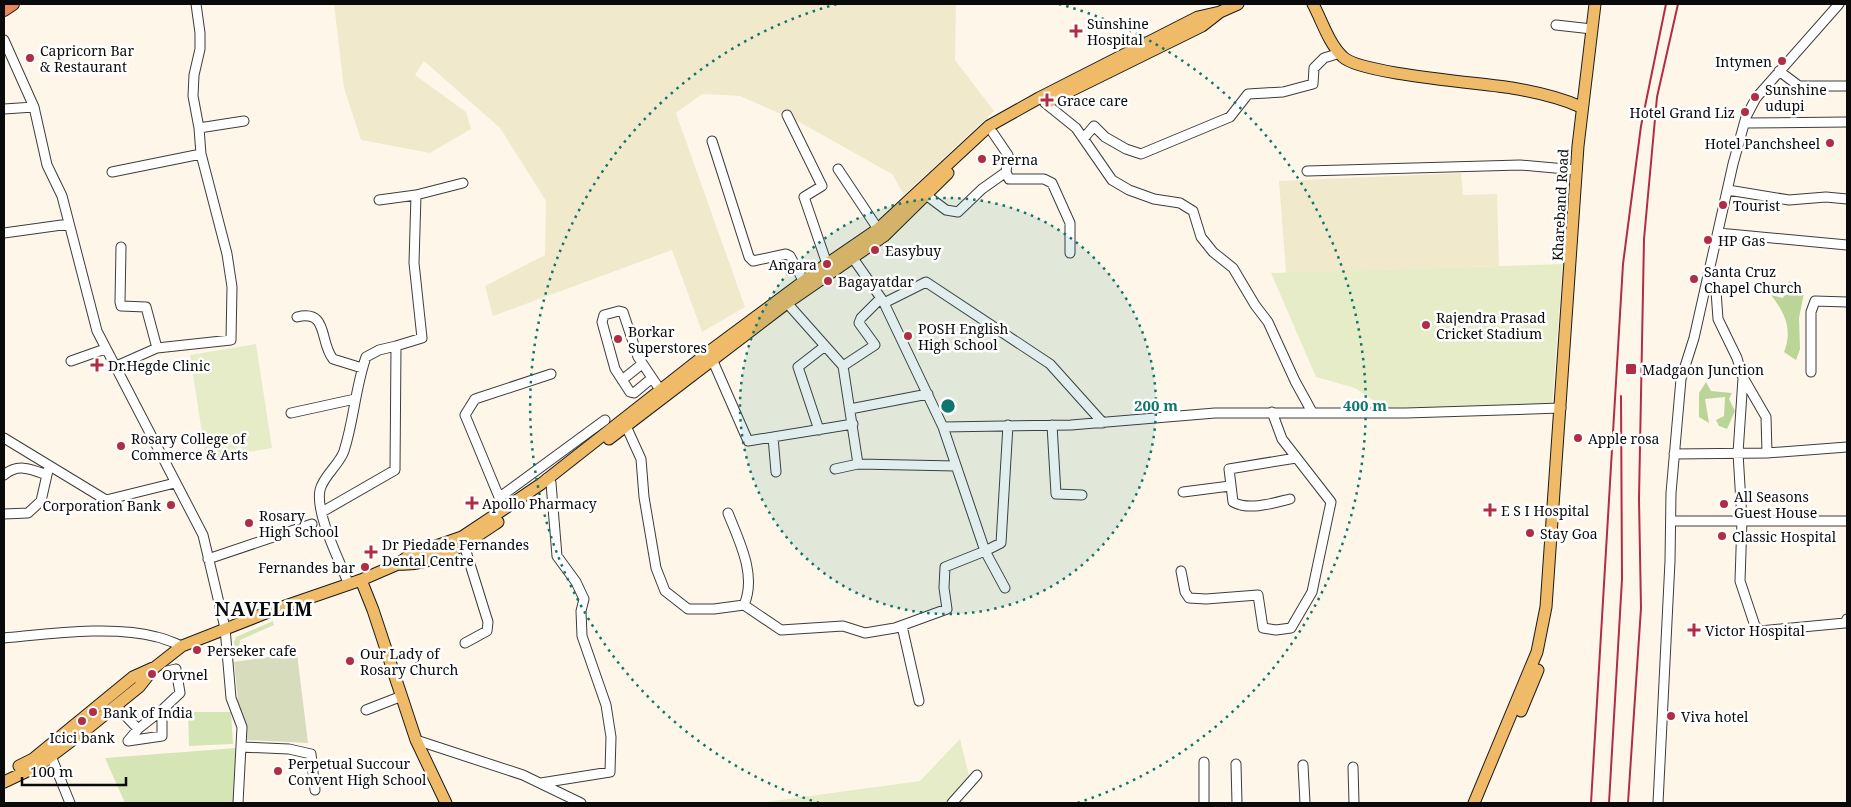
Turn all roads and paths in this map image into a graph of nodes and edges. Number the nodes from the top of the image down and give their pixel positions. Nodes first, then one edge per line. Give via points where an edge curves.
1 (12, 4) edge
2 (196, 4) edge
3 (1238, 4) edge
4 (1313, 4) edge
5 (1595, 4) edge
6 (1839, 4) edge
7 (4, 10) edge
8 (1556, 25) dead end
9 (1592, 29) junction
10 (4, 40) edge
11 (1340, 53) junction
12 (1779, 71) junction
13 (1094, 75) junction
14 (1847, 86) edge
15 (1045, 103) junction
16 (34, 107) junction
17 (1582, 107) junction
18 (4, 110) edge
19 (787, 115) dead end
20 (244, 121) dead end
21 (1847, 122) edge
22 (1745, 123) junction
23 (199, 128) junction
24 (993, 133) junction
25 (1084, 138) junction
26 (712, 140) dead end
27 (201, 154) junction
28 (838, 169) dead end
29 (1577, 170) junction
30 (1307, 171) dead end
31 (112, 172) dead end
32 (1006, 172) junction
33 (463, 183) dead end
34 (1728, 190) junction
35 (416, 195) junction
36 (926, 195) junction
37 (1847, 199) edge
38 (379, 200) dead end
39 (69, 224) junction
40 (878, 229) junction
41 (4, 232) edge
42 (1718, 233) junction
43 (1847, 245) edge
44 (121, 247) dead end
45 (1070, 253) dead end
46 (851, 254) junction
47 (827, 264) junction
48 (1708, 280) junction
49 (804, 282) junction
50 (882, 300) junction
51 (1847, 302) edge
52 (787, 303) junction
53 (297, 317) dead end
54 (396, 346) junction
55 (825, 346) junction
56 (157, 348) junction
57 (105, 349) junction
58 (712, 359) junction
59 (71, 361) dead end
60 (642, 364) junction
61 (843, 366) junction
62 (114, 367) junction
63 (362, 368) junction
64 (1811, 372) dead end
65 (551, 374) dead end
66 (652, 378) junction
67 (1743, 378) junction
68 (622, 380) junction
69 (663, 393) junction
70 (632, 394) junction
71 (928, 394) junction
72 (355, 399) junction
73 (640, 405) junction
74 (1561, 408) junction
75 (850, 409) junction
76 (1272, 412) junction
77 (1312, 412) junction
78 (291, 413) dead end
79 (605, 420) dead end
80 (1102, 423) junction
81 (853, 424) junction
82 (1008, 425) junction
83 (1052, 425) junction
84 (626, 426) junction
85 (943, 427) junction
86 (819, 430) junction
87 (773, 437) junction
88 (4, 438) edge
89 (1847, 447) edge
90 (1738, 453) junction
91 (1767, 453) junction
92 (1674, 454) junction
93 (1296, 458) junction
94 (858, 464) junction
95 (956, 466) junction
96 (835, 469) dead end
97 (48, 470) junction
98 (776, 472) dead end
99 (4, 475) edge
100 (549, 481) junction
101 (175, 483) junction
102 (1230, 486) junction
103 (1183, 492) dead end
104 (1082, 494) dead end
105 (500, 498) junction
106 (1290, 499) dead end
107 (504, 509) junction
108 (322, 512) junction
109 (728, 513) dead end
110 (4, 514) edge
111 (1742, 520) junction
112 (1671, 521) junction
113 (1847, 521) edge
114 (312, 524) dead end
115 (464, 545) junction
116 (985, 551) junction
117 (208, 559) junction
118 (398, 564) junction
119 (1181, 571) dead end
120 (361, 580) junction
121 (349, 585) junction
122 (1005, 588) dead end
123 (744, 605) junction
124 (1847, 619) edge
125 (902, 626) junction
126 (225, 628) junction
127 (4, 638) edge
128 (465, 643) dead end
129 (182, 646) junction
130 (154, 668) junction
131 (168, 671) dead end
132 (402, 696) junction
133 (919, 701) dead end
134 (120, 710) dead end
135 (162, 710) junction
136 (366, 710) dead end
137 (138, 729) junction
138 (416, 740) junction
139 (241, 747) junction
140 (50, 756) junction
141 (1204, 762) dead end
142 (1236, 764) dead end
143 (1303, 765) dead end
144 (1353, 767) dead end
145 (4, 774) edge
146 (977, 775) dead end
147 (4, 782) edge
148 (541, 783) junction
149 (315, 790) dead end
150 (70, 803) edge
151 (238, 803) edge
152 (446, 803) edge
153 (581, 803) edge
154 (952, 803) edge
155 (1204, 803) edge
156 (1237, 803) edge
157 (1304, 803) edge
158 (1354, 803) edge
159 (1474, 803) edge
160 (1482, 803) edge
161 (1658, 803) edge

1 - 7 highway
2 - 23 street via 200,41 193,96
3 - 13 main road via 1198,17
4 - 11 main road
5 - 9 main road, Khareband Road
6 - 12 street
8 - 9 street
9 - 17 main road, Khareband Road
10 - 16 street
11 - 17 main road via 1359,66 1557,96
11 - 25 street via 1324,58 1314,68 1313,84 1283,92 1248,94 1230,117 1141,154 1126,150 1094,126
12 - 14 street via 1798,86
12 - 22 street via 1756,98
13 - 15 main road
13 - 40 main road via 989,126
15 - 24 main road
15 - 25 street via 1066,118
16 - 18 street
16 - 39 street via 47,165 62,196
17 - 29 main road, Khareband Road
19 - 47 street via 822,186 804,197
20 - 23 street
21 - 22 street
22 - 34 street
23 - 27 street
24 - 32 street via 1008,155
24 - 36 main road
25 - 77 street via 1112,180 1160,201 1180,203 1193,211 1201,237 1233,268 1268,322
26 - 49 street via 749,257 758,261 786,254
27 - 31 street
27 - 56 street via 232,287 231,340
28 - 40 street
29 - 30 street via 1520,165
29 - 74 main road, Khareband Road
32 - 36 street via 958,212 946,210
32 - 45 street via 1009,179 1044,179 1052,183 1070,223
33 - 35 street
34 - 37 street via 1789,200
34 - 42 street
35 - 38 street
35 - 54 street via 414,263 422,338
36 - 46 main road via 884,236
39 - 41 street
39 - 57 street via 96,331
40 - 46 main road
42 - 43 street
42 - 48 street
44 - 56 street via 120,302 126,307 146,307
46 - 47 main road
46 - 50 street
46 - 52 main road
47 - 49 main road
48 - 67 street via 1716,290 1718,318
48 - 92 street via 1681,379
49 - 69 main road
50 - 61 street via 859,323 875,345
50 - 71 street
50 - 80 street via 926,282 1050,364
51 - 64 street via 1815,301 1811,312
52 - 55 street
52 - 58 main road
53 - 63 street via 315,317 333,359
54 - 63 street via 366,357
54 - 108 street via 395,470
55 - 61 street
55 - 86 street via 798,367
56 - 62 street
57 - 59 street
57 - 62 street
58 - 69 main road
58 - 87 street via 748,441
60 - 66 street
60 - 68 street
60 - 68 street via 623,312 604,315 602,322 615,369
61 - 75 street
62 - 101 street
63 - 72 street
65 - 105 street via 475,399 465,415
66 - 69 street
66 - 70 street
67 - 90 street
67 - 91 street via 1766,417
68 - 70 street
69 - 73 main road
69 - 84 main road
70 - 73 street
71 - 75 street
71 - 85 street
72 - 78 street
72 - 108 street via 344,452 320,489
73 - 100 main road
74 - 77 street via 1406,414
74 - 159 main road via 1546,607 1537,652
74 - 160 main road via 1553,608 1544,653
75 - 81 street
76 - 77 street
76 - 80 street
76 - 93 street via 1282,439
79 - 105 street
80 - 83 street
81 - 86 street
81 - 94 street
82 - 83 street
82 - 85 street
82 - 116 street via 1001,543
83 - 104 street via 1056,494
84 - 100 main road
84 - 123 street via 641,459 656,568 665,591 688,609
85 - 95 street
86 - 87 street
87 - 98 street
88 - 97 street
89 - 91 street
90 - 91 street
90 - 92 street
90 - 111 street
92 - 112 street
93 - 102 street via 1229,469
93 - 119 street via 1331,502 1312,592 1291,628 1263,628 1258,595 1190,598 1185,592
94 - 95 street
94 - 96 street
95 - 116 street
97 - 99 street via 25,467 11,469
97 - 101 street via 106,500
97 - 110 street via 41,501 28,513
100 - 107 main road
100 - 115 main road
100 - 148 street via 557,556 584,599 582,636 606,705 611,737 610,772
101 - 117 street via 203,535
102 - 103 street
102 - 106 street via 1233,502 1239,506
105 - 107 street
107 - 118 main road via 462,536 410,555
108 - 121 street
109 - 123 street via 748,565 748,598
111 - 112 street
111 - 113 street
111 - 124 street via 1740,580 1760,632 1845,623
112 - 161 street
114 - 117 street
115 - 118 main road via 414,565
115 - 128 street via 488,622 487,631
116 - 122 street
116 - 125 street via 945,567 947,609
117 - 126 street
118 - 120 main road
120 - 121 main road
120 - 132 main road
121 - 126 main road
123 - 125 street via 781,630 843,626 865,633
125 - 133 street
126 - 129 main road
126 - 139 street via 231,698 242,727
127 - 129 street via 92,632 132,633
129 - 130 main road
130 - 140 main road via 139,687
130 - 145 main road via 133,677 33,759
131 - 135 street via 176,669 180,693
132 - 136 street
132 - 138 main road
134 - 137 street
135 - 137 street
135 - 137 street via 162,736 128,741
138 - 148 street
138 - 152 main road
139 - 149 street via 289,749 311,754
139 - 151 street
140 - 147 main road via 38,766
140 - 150 street
141 - 155 street
142 - 156 street
143 - 157 street
144 - 158 street
146 - 154 street
148 - 153 street

